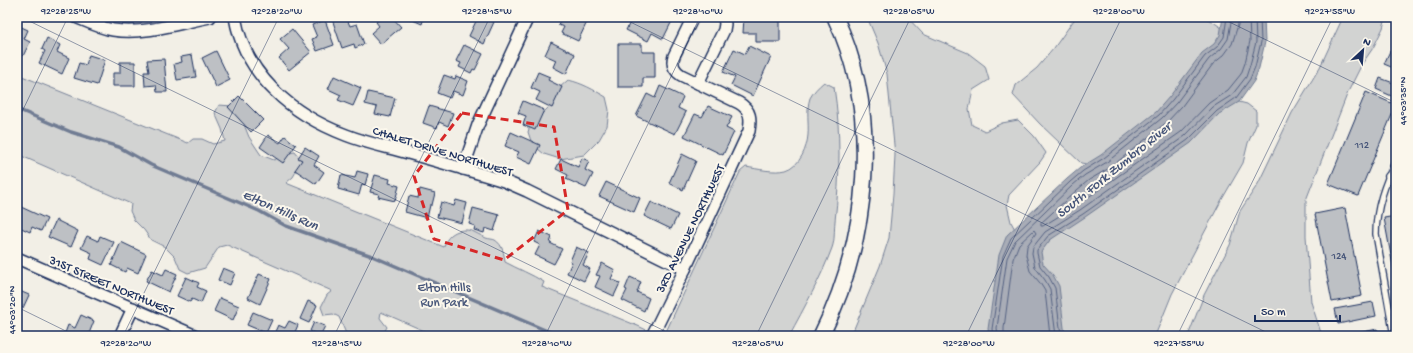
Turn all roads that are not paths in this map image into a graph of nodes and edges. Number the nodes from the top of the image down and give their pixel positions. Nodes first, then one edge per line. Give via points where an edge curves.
1 (76, 17) edge
2 (210, 17) edge
3 (234, 17) edge
4 (528, 17) edge
5 (693, 17) edge
6 (724, 17) edge
7 (835, 17) edge
8 (698, 83) junction
9 (1396, 160) edge
10 (463, 169) junction
11 (1388, 176) junction
12 (1396, 181) edge
13 (17, 258) edge
14 (685, 269) junction
15 (133, 308) junction
16 (120, 336) edge
17 (196, 336) edge
18 (652, 336) edge
19 (822, 336) edge
20 (1394, 336) edge

1 - 2 street via 102,27 127,32
3 - 10 street, CHALET DRIVE NORTHWEST via 241,42 262,78 299,112 347,136
4 - 10 street via 478,125
5 - 8 street via 673,62 676,71
6 - 8 street via 724,30
7 - 19 main road via 853,65 861,102 864,175 848,268
8 - 14 street, 3RD AVENUE NORTHWEST via 746,107 750,116 749,131
9 - 11 lane
10 - 14 street, CHALET DRIVE NORTHWEST via 527,191
11 - 12 lane
11 - 20 lane via 1378,210 1376,234
13 - 15 street, 31ST STREET NORTHWEST
14 - 18 street, 3RD AVENUE NORTHWEST
15 - 16 street
15 - 17 street, 31ST STREET NORTHWEST

